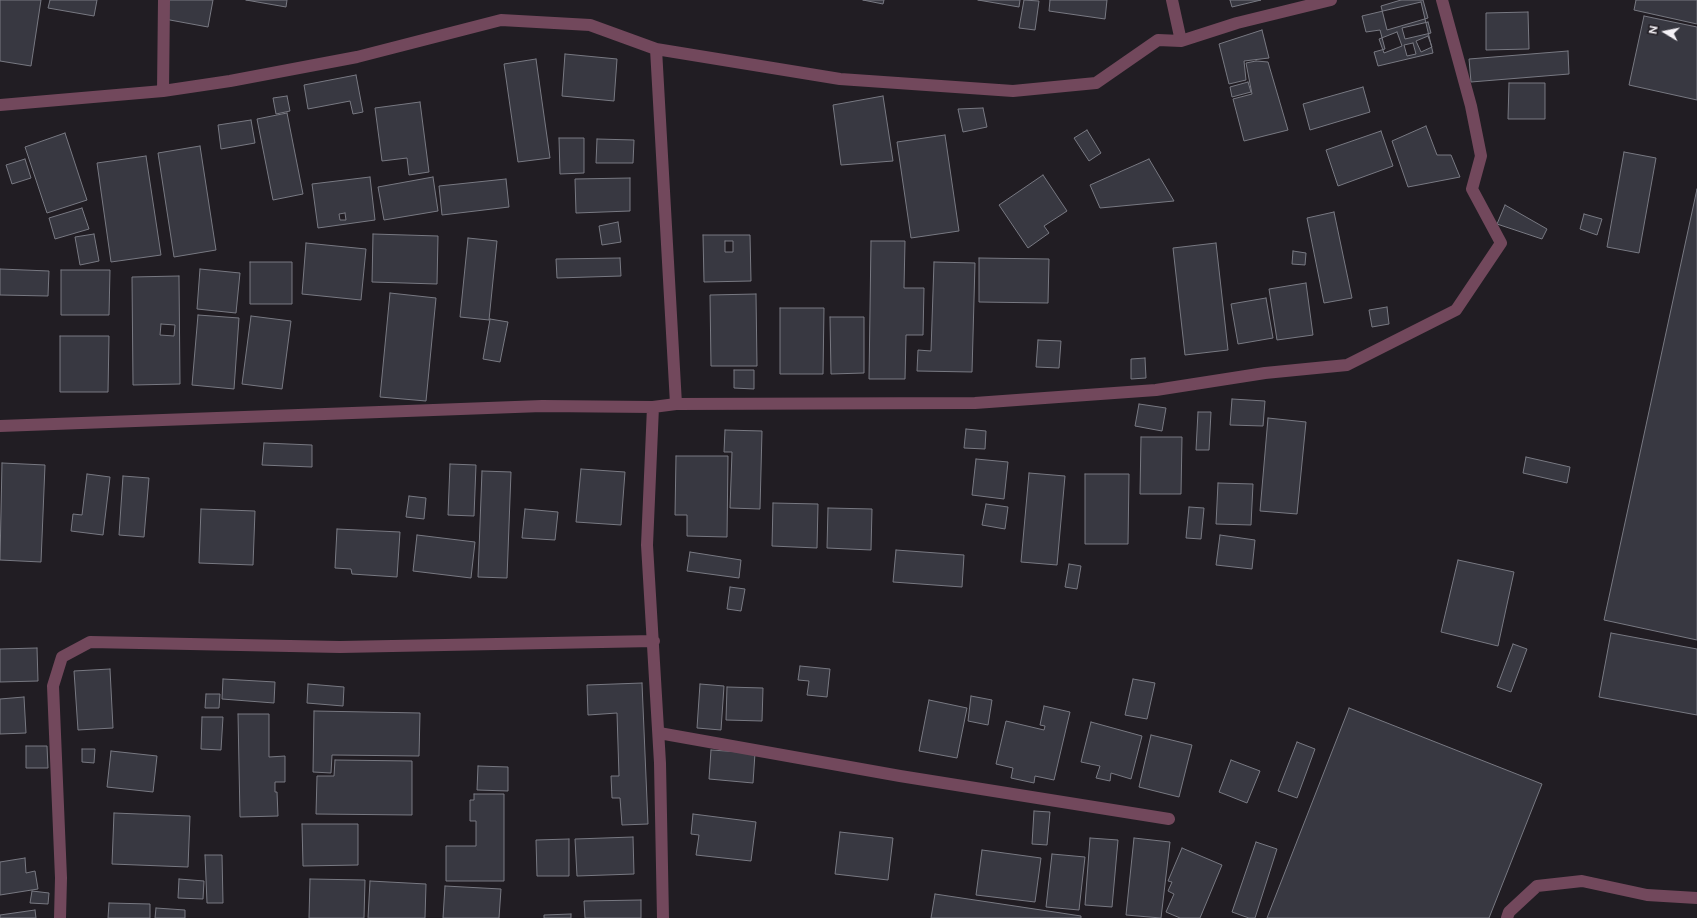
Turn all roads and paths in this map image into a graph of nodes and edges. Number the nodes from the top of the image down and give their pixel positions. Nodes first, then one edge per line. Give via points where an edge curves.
1 (164, 0) edge
2 (1172, 0) edge
3 (1331, 0) edge
4 (1442, 0) edge
5 (1181, 41) junction
6 (656, 49) junction
7 (162, 91) junction
8 (0, 105) edge
9 (676, 404) junction
10 (653, 407) junction
11 (0, 426) edge
12 (654, 641) junction
13 (659, 733) junction
14 (1169, 819) dead end
15 (1697, 898) edge
16 (60, 918) edge
17 (663, 918) edge
18 (1506, 918) edge

1 - 7 street
2 - 5 street
3 - 5 street via 1236,23
4 - 9 street via 1471,106 1481,156 1472,189 1501,242 1456,310 1347,365 1265,373 1156,390 975,403
5 - 6 street via 1158,40 1096,83 1013,91 840,79
6 - 7 street via 590,25 501,20 357,57
6 - 9 street
7 - 8 street
9 - 10 street
10 - 11 street via 542,406
10 - 12 street via 647,545
12 - 13 street
12 - 16 street via 340,647 90,642 62,657 53,686
13 - 14 street via 900,776
13 - 17 street
15 - 18 street via 1647,895 1582,881 1537,886 1509,912

